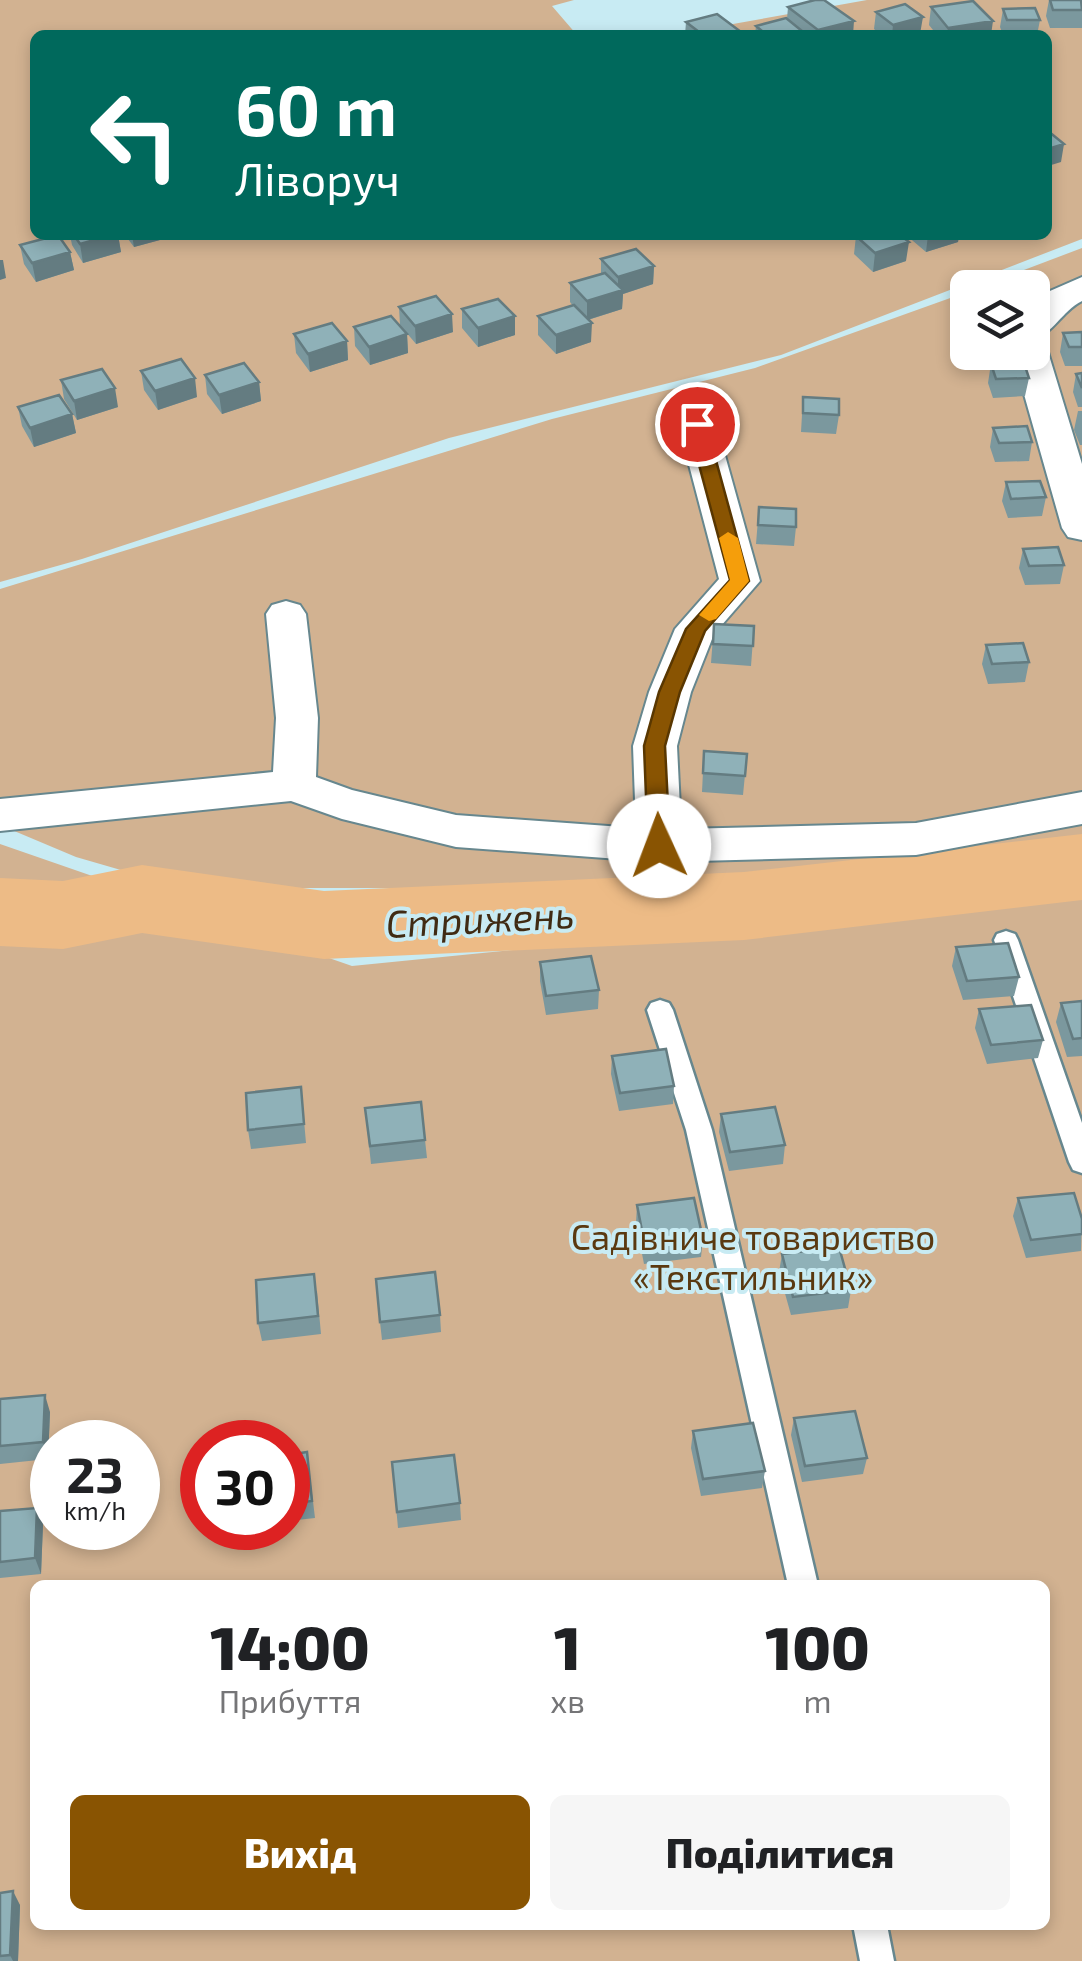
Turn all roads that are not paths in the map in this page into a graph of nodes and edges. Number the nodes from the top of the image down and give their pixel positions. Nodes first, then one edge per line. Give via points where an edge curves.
1 (1082, 287) edge
2 (1050, 307) edge
3 (1032, 370) edge
4 (697, 424) dead end
5 (1082, 528) edge
6 (286, 614) dead end
7 (294, 785) junction
8 (1082, 808) edge
9 (0, 815) edge
10 (659, 846) junction
11 (1006, 940) edge
12 (660, 1010) dead end
13 (1082, 1162) edge
14 (801, 1580) edge
15 (871, 1930) edge
16 (877, 1961) edge

1 - 2 street
3 - 5 street
4 - 10 street via 740,581 696,629 670,692 655,746
6 - 7 street via 297,718
7 - 9 street
7 - 10 street via 342,804 456,831
8 - 10 street via 916,839
11 - 13 lane
12 - 14 lane via 699,1130
15 - 16 lane

